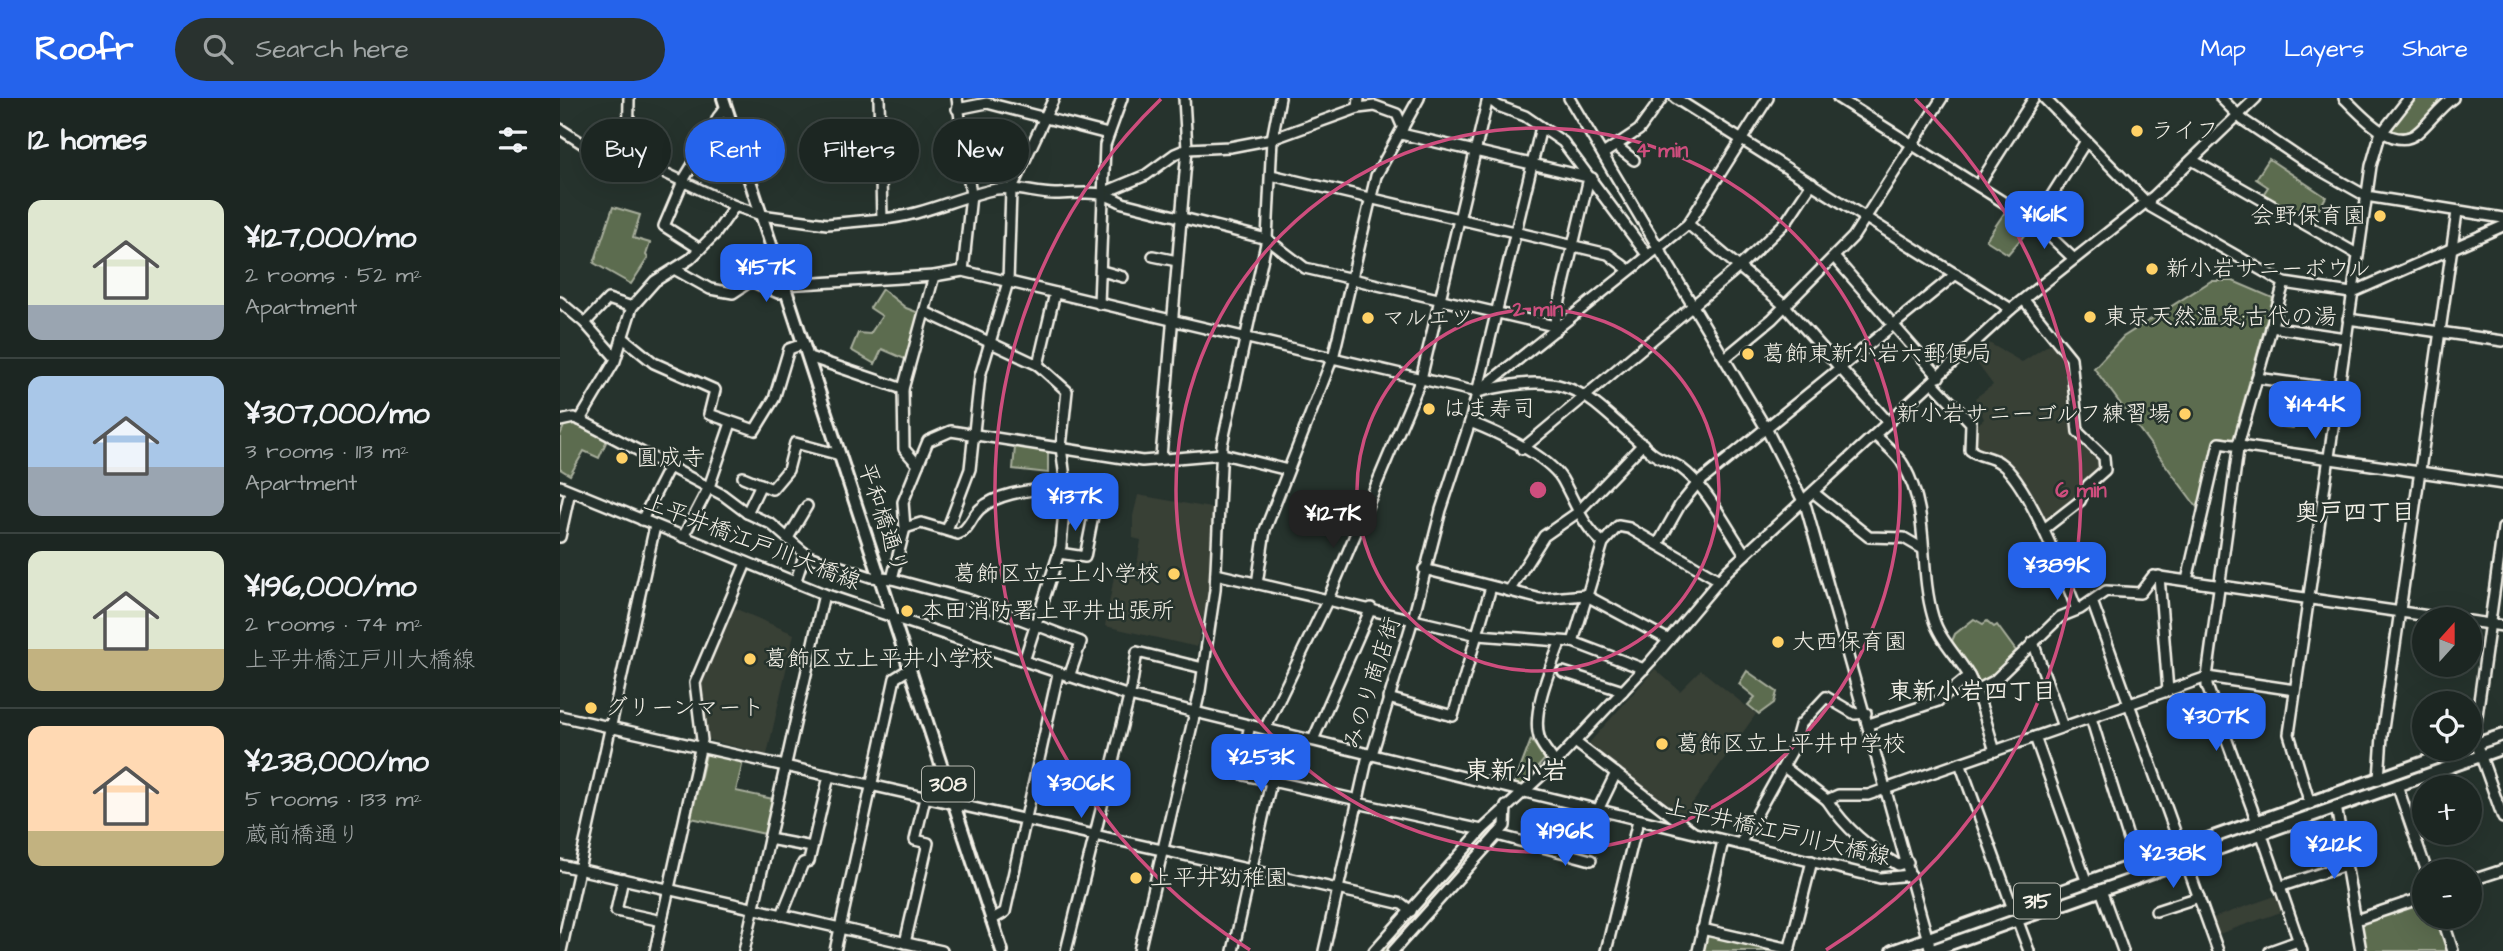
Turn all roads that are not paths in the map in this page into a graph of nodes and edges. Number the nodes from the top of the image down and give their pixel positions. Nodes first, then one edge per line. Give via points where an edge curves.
1 (629, 98) edge
2 (879, 98) edge
3 (957, 98) edge
4 (1054, 98) edge
5 (1122, 98) edge
6 (1184, 98) edge
7 (1280, 98) edge
8 (1419, 98) edge
9 (1488, 98) edge
10 (1569, 98) edge
11 (1662, 98) edge
12 (1675, 98) edge
13 (1769, 98) edge
14 (1838, 98) edge
15 (1942, 98) edge
16 (2034, 98) edge
17 (2044, 98) edge
18 (2221, 98) edge
19 (2256, 98) edge
20 (2344, 98) edge
21 (2409, 98) edge
22 (2453, 98) edge
23 (725, 103) edge
24 (1358, 103) edge
25 (957, 109) junction
26 (2238, 116) junction
27 (629, 119) edge
28 (1045, 119) junction
29 (1541, 127) junction
30 (560, 129) edge
31 (1402, 131) junction
32 (2382, 131) junction
33 (1108, 134) junction
34 (1272, 139) junction
35 (1742, 139) junction
36 (2086, 142) junction
37 (581, 143) edge
38 (1912, 144) junction
39 (1616, 146) junction
40 (1187, 149) junction
41 (1475, 151) junction
42 (1603, 154) junction
43 (1634, 160) dead end
44 (2192, 160) junction
45 (1532, 165) junction
46 (671, 174) edge
47 (1271, 175) junction
48 (1592, 178) junction
49 (684, 179) junction
50 (1812, 183) junction
51 (1978, 186) junction
52 (1011, 190) junction
53 (1103, 192) junction
54 (971, 195) junction
55 (2366, 196) junction
56 (1371, 198) junction
57 (2146, 203) junction
58 (735, 206) junction
59 (2457, 212) junction
60 (761, 215) junction
61 (1866, 217) junction
62 (1181, 218) junction
63 (1459, 218) junction
64 (2503, 218) edge
65 (882, 219) junction
66 (2035, 222) junction
67 (1688, 224) junction
68 (2503, 226) edge
69 (1516, 232) junction
70 (1267, 239) junction
71 (1572, 245) junction
72 (1660, 247) junction
73 (700, 249) junction
74 (2451, 249) junction
75 (2357, 254) junction
76 (1648, 256) junction
77 (1153, 257) dead end
78 (1833, 257) junction
79 (2074, 259) junction
80 (1177, 261) junction
81 (1739, 268) junction
82 (676, 270) junction
83 (1629, 270) junction
84 (963, 271) junction
85 (1102, 271) junction
86 (1956, 274) junction
87 (934, 276) junction
88 (1123, 277) dead end
89 (1352, 280) junction
90 (1009, 282) junction
91 (2284, 284) junction
92 (784, 288) junction
93 (1055, 293) junction
94 (2351, 293) junction
95 (2024, 300) junction
96 (1439, 301) junction
97 (560, 302) edge
98 (1100, 304) junction
99 (1694, 306) junction
100 (1785, 306) junction
101 (632, 307) junction
102 (2011, 309) junction
103 (925, 312) junction
104 (1497, 314) junction
105 (2348, 319) junction
106 (1171, 321) junction
107 (585, 323) junction
108 (1894, 325) junction
109 (2272, 327) junction
110 (1555, 328) junction
111 (2440, 332) junction
112 (622, 337) junction
113 (1244, 338) junction
114 (2345, 338) junction
115 (991, 341) junction
116 (2503, 341) edge
117 (803, 344) junction
118 (808, 357) junction
119 (615, 358) junction
120 (1725, 358) junction
121 (1332, 359) junction
122 (1038, 365) junction
123 (1841, 370) junction
124 (2257, 377) junction
125 (1421, 379) junction
126 (1936, 380) junction
127 (903, 389) junction
128 (2338, 389) junction
129 (1477, 392) junction
130 (1587, 396) junction
131 (580, 420) junction
132 (560, 421) edge
133 (1470, 422) junction
134 (1888, 422) junction
135 (731, 423) junction
136 (1767, 430) junction
137 (973, 434) junction
138 (1875, 435) junction
139 (1643, 444) junction
140 (1061, 447) junction
141 (2239, 447) junction
142 (1522, 449) junction
143 (1223, 454) junction
144 (840, 455) junction
145 (1161, 457) junction
146 (2327, 459) junction
147 (918, 465) junction
148 (669, 467) junction
149 (1288, 470) junction
150 (2420, 472) junction
151 (743, 477) dead end
152 (761, 484) junction
153 (1697, 484) junction
154 (2503, 484) edge
155 (560, 486) edge
156 (1066, 486) junction
157 (709, 487) junction
158 (570, 491) junction
159 (1814, 493) junction
160 (1804, 502) junction
161 (807, 506) dead end
162 (747, 513) junction
163 (1577, 513) junction
164 (1093, 516) dead end
165 (642, 520) junction
166 (655, 526) junction
167 (905, 528) junction
168 (2503, 528) edge
169 (2044, 529) junction
170 (947, 530) junction
171 (560, 537) edge
172 (683, 537) junction
173 (788, 538) junction
174 (1603, 543) junction
175 (1658, 544) junction
176 (1923, 549) junction
177 (805, 553) junction
178 (1059, 553) junction
179 (1745, 554) junction
180 (746, 563) junction
181 (1424, 569) junction
182 (1216, 574) junction
183 (2159, 576) junction
184 (886, 579) junction
185 (1719, 580) junction
186 (2187, 580) junction
187 (795, 583) junction
188 (1257, 584) junction
189 (2219, 585) junction
190 (1491, 587) junction
191 (1509, 592) junction
192 (824, 594) junction
193 (1585, 595) junction
194 (1328, 598) junction
195 (2307, 598) junction
196 (2092, 601) junction
197 (1371, 608) junction
198 (2077, 610) junction
199 (2400, 611) junction
200 (2412, 613) edge
201 (893, 617) junction
202 (1413, 619) junction
203 (2482, 623) edge
204 (2490, 624) junction
205 (1036, 626) junction
206 (2503, 626) edge
207 (1478, 635) junction
208 (1670, 640) junction
209 (1573, 642) junction
210 (2033, 642) junction
211 (1560, 643) junction
212 (1024, 661) junction
213 (911, 668) junction
214 (1203, 668) junction
215 (1644, 669) junction
216 (1563, 672) dead end
217 (1059, 674) junction
218 (1969, 676) junction
219 (1069, 677) junction
220 (2207, 677) junction
221 (2295, 690) junction
222 (1623, 691) junction
223 (1975, 691) junction
224 (2168, 691) junction
225 (2480, 691) edge
226 (1129, 696) junction
227 (1388, 698) junction
228 (2130, 704) junction
229 (1194, 713) junction
230 (1866, 713) junction
231 (560, 716) edge
232 (2091, 718) junction
233 (1869, 724) junction
234 (1250, 726) junction
235 (610, 727) junction
236 (2063, 727) junction
237 (1265, 729) junction
238 (1282, 733) junction
239 (2503, 735) edge
240 (2035, 737) junction
241 (1313, 740) junction
242 (1575, 742) junction
243 (2482, 742) edge
244 (701, 747) junction
245 (2503, 748) edge
246 (1995, 751) junction
247 (1370, 754) junction
248 (2482, 755) edge
249 (2482, 758) edge
250 (2428, 761) edge
251 (2464, 761) edge
252 (1555, 763) junction
253 (1960, 763) junction
254 (785, 766) junction
255 (1784, 767) junction
256 (1616, 773) junction
257 (829, 776) junction
258 (2379, 779) junction
259 (1271, 781) junction
260 (872, 785) junction
261 (2397, 785) junction
262 (1887, 789) junction
263 (1523, 791) junction
264 (925, 798) junction
265 (1827, 800) junction
266 (1357, 801) junction
267 (2310, 804) junction
268 (955, 805) junction
269 (1506, 806) junction
270 (1582, 806) junction
271 (2336, 806) junction
272 (1598, 810) junction
273 (2503, 818) edge
274 (1026, 820) junction
275 (1638, 821) junction
276 (2259, 827) junction
277 (1482, 830) junction
278 (1695, 833) junction
279 (1092, 835) junction
280 (1497, 835) junction
281 (769, 839) junction
282 (1723, 841) junction
283 (1740, 844) junction
284 (812, 847) junction
285 (1162, 851) junction
286 (1569, 854) junction
287 (2184, 855) junction
288 (2423, 859) edge
289 (1591, 860) dead end
290 (1812, 861) junction
291 (1908, 862) junction
292 (2346, 864) junction
293 (560, 865) edge
294 (2137, 866) junction
295 (581, 870) junction
296 (1251, 870) junction
297 (2503, 870) edge
298 (1911, 875) junction
299 (2482, 877) edge
300 (623, 879) junction
301 (2087, 883) junction
302 (2279, 887) junction
303 (669, 889) junction
304 (1338, 890) junction
305 (2101, 890) junction
306 (2199, 897) junction
307 (2412, 901) edge
308 (753, 907) junction
309 (1411, 911) junction
310 (2156, 911) dead end
311 (2015, 914) junction
312 (782, 915) junction
313 (992, 920) junction
314 (2356, 920) junction
315 (662, 921) junction
316 (840, 928) junction
317 (1703, 929) junction
318 (2446, 929) edge
319 (2298, 941) junction
320 (905, 943) junction
321 (927, 949) edge
322 (1930, 949) edge
323 (1790, 950) edge
324 (561, 951) edge
325 (655, 951) edge
326 (744, 951) edge
327 (835, 951) edge
328 (942, 951) edge
329 (1002, 951) edge
330 (1066, 951) edge
331 (1139, 951) edge
332 (1233, 951) edge
333 (1324, 951) edge
334 (1374, 951) edge
335 (1393, 951) edge
336 (1608, 951) edge
337 (1698, 951) edge
338 (1892, 951) edge
339 (2028, 951) edge
340 (2123, 951) edge
341 (2218, 951) edge
342 (2270, 951) edge
343 (2302, 951) edge
344 (2361, 951) edge
345 (2453, 951) edge

1 - 27 street
2 - 65 street
3 - 25 street
4 - 28 street
5 - 33 street
6 - 40 street
7 - 34 street
8 - 31 street
9 - 29 street
9 - 41 street
10 - 42 street
11 - 39 street via 1639,130
12 - 35 street
13 - 35 street
14 - 38 street
15 - 38 street
16 - 51 street
17 - 36 street
18 - 26 street
19 - 26 street
20 - 32 street
21 - 32 street
22 - 32 street via 2415,135 2398,138
23 - 49 street
23 - 60 main road, 平和橋通り / 308
24 - 31 street via 1397,114
24 - 34 street
25 - 28 street via 987,103
25 - 54 street
26 - 44 street
26 - 55 street
28 - 33 street
28 - 52 street
29 - 45 street, みのり商店街
29 - 48 street via 1563,142
30 - 37 street
31 - 41 street
31 - 56 street via 1376,176
32 - 55 street
33 - 53 street
34 - 40 street
34 - 47 street
35 - 50 street
35 - 67 street
36 - 57 street
36 - 66 street
38 - 51 street
38 - 61 street
39 - 42 street
39 - 43 street
40 - 53 street via 1146,175
40 - 62 street
41 - 45 street
41 - 63 street
42 - 72 street
44 - 57 street
44 - 75 street
45 - 48 street
45 - 69 street, みのり商店街
46 - 49 street
47 - 56 street
47 - 70 street
48 - 71 street
48 - 76 street
49 - 58 street
49 - 73 street via 664,226
50 - 61 street
50 - 81 street via 1786,222
51 - 66 street
52 - 53 street
52 - 54 street
52 - 90 street
53 - 62 street via 1123,203
53 - 85 street
54 - 65 street via 906,217
54 - 84 street
55 - 59 street
55 - 75 street
56 - 63 street
56 - 89 street
57 - 79 street
57 - 91 street
58 - 60 street
58 - 73 street
59 - 64 street
59 - 74 street
60 - 65 street via 827,224
60 - 92 main road, 平和橋通り / 308
61 - 78 street
61 - 86 street
62 - 70 street
62 - 80 street
63 - 69 street
63 - 96 street
66 - 79 street
67 - 72 street
67 - 81 street
68 - 74 street
69 - 71 street
69 - 104 street, みのり商店街
70 - 89 street via 1305,268
70 - 113 street
71 - 83 street via 1608,254
71 - 110 street
72 - 76 street
72 - 99 street
73 - 82 street
74 - 94 street
74 - 111 street
75 - 94 street
76 - 83 street
77 - 80 street
78 - 100 street
78 - 108 street
79 - 95 street
80 - 106 street
81 - 99 street
81 - 100 street
82 - 92 street via 710,289 733,293 751,281 778,293
82 - 101 street via 655,282
83 - 110 street
84 - 87 street
84 - 90 street
85 - 88 street
85 - 98 street
86 - 102 street
86 - 108 street
87 - 92 street
87 - 103 street
89 - 96 street
89 - 121 street
90 - 93 street
90 - 115 street
91 - 94 street
91 - 109 street
92 - 117 main road, 平和橋通り / 308
93 - 98 street
93 - 122 street
94 - 105 street
95 - 102 street
95 - 169 street via 2071,358 2078,432 2104,457 2105,470 2088,485 2080,501
96 - 104 street
96 - 125 street
97 - 107 street
98 - 106 street
99 - 120 street
99 - 130 street
100 - 120 street
100 - 123 street
101 - 107 street via 608,299
101 - 112 street
102 - 126 street
103 - 115 street
103 - 127 street
104 - 110 street
104 - 129 street, みのり商店街
105 - 111 street
105 - 114 street
106 - 113 street
106 - 145 street
107 - 119 street
108 - 123 street
108 - 126 street
109 - 114 street
109 - 124 street
110 - 129 street
111 - 116 street
111 - 150 street
112 - 119 street
112 - 135 street via 654,363 715,390 709,414
113 - 121 street
113 - 143 street
114 - 128 street
115 - 122 street
115 - 137 street via 980,376
117 - 118 main road, 平和橋通り / 308
117 - 135 street via 789,349 774,399 755,430
118 - 127 street
118 - 144 main road, 平和橋通り / 308
119 - 131 street
120 - 136 street
121 - 125 street
121 - 149 street
122 - 140 street via 1067,391
123 - 134 street
123 - 136 street
124 - 128 street
124 - 141 street
125 - 129 street
125 - 194 street
126 - 134 street
126 - 169 street via 1971,424 1970,450 2000,463
127 - 147 street via 904,449
128 - 146 street
129 - 130 street via 1529,382
129 - 133 street, みのり商店街
130 - 139 street
130 - 142 street
131 - 132 street
131 - 148 street
133 - 142 street via 1498,432
133 - 181 street, みのり商店街
134 - 138 street
135 - 157 street
136 - 153 street
136 - 160 street
137 - 140 street
137 - 147 street via 951,431 933,438 925,445
137 - 170 street via 970,469
138 - 159 street
138 - 176 street via 1904,465 1913,486 1923,522
139 - 153 street via 1654,456 1680,467
139 - 163 street
140 - 145 street via 1142,461
140 - 156 street
141 - 146 street
141 - 186 street via 2219,443
141 - 189 street
142 - 163 street via 1561,477
143 - 145 street
143 - 149 street
143 - 182 street
144 - 152 street via 795,443 788,470 772,489
144 - 184 main road, 平和橋通り / 308
146 - 150 street
146 - 195 street
147 - 167 street via 903,502
148 - 157 street
148 - 165 street
149 - 188 street via 1265,530
150 - 154 street
150 - 199 street
151 - 152 street
152 - 162 street
153 - 175 street
153 - 179 street
155 - 158 street, 上平井橋江戸川大橋線
156 - 170 street via 1008,495 980,508 963,532
156 - 178 street
157 - 162 street
157 - 172 street
158 - 165 street, 上平井橋江戸川大橋線
158 - 171 street
159 - 160 street
159 - 176 street via 1869,537 1904,538
160 - 179 street
160 - 230 street
161 - 173 street
162 - 173 street
163 - 174 street
163 - 191 street via 1544,536
164 - 178 street via 1085,557
165 - 166 street, 上平井橋江戸川大橋線
166 - 172 street, 上平井橋江戸川大橋線
166 - 235 street
167 - 170 street via 921,523
167 - 184 street
168 - 204 street
169 - 198 street
172 - 180 street, 上平井橋江戸川大橋線
173 - 177 street
174 - 175 street via 1618,526
174 - 193 street
175 - 185 street
176 - 218 street via 1937,629
177 - 184 street
177 - 187 street
178 - 205 street
179 - 185 street
180 - 187 street, 上平井橋江戸川大橋線
180 - 244 street via 695,683
181 - 190 street
181 - 202 street, みのり商店街
182 - 188 street
182 - 214 street
183 - 186 street
183 - 196 street via 2140,593 2106,591
183 - 224 street
184 - 201 main road, 平和橋通り / 308
184 - 205 street via 970,600
185 - 208 street
186 - 189 street
187 - 192 street, 上平井橋江戸川大橋線
188 - 194 street
189 - 195 street
189 - 220 street
190 - 191 street
190 - 207 street
191 - 193 street via 1541,599
192 - 201 street, 上平井橋江戸川大橋線
192 - 254 street
193 - 208 street
193 - 209 street
194 - 197 street
194 - 237 street
195 - 199 street
195 - 221 street
196 - 198 street
196 - 228 street
197 - 202 street
197 - 241 street
198 - 210 street via 2060,617
199 - 200 street
199 - 258 street
201 - 212 street, 上平井橋江戸川大橋線
201 - 213 main road, 平和橋通り / 308
202 - 207 street
202 - 227 street, みのり商店街
203 - 204 street
204 - 206 street
204 - 225 street
205 - 212 street
205 - 219 street via 1081,642
207 - 211 street
207 - 227 street via 1453,716
208 - 215 street
209 - 211 street
209 - 215 street
210 - 223 street via 1994,681
210 - 236 street
211 - 252 street via 1537,723 1540,740
212 - 217 street, 上平井橋江戸川大橋線
213 - 260 street via 895,678
213 - 268 main road, 平和橋通り / 308
214 - 226 street via 1137,652
214 - 229 street
215 - 222 street
216 - 222 street
217 - 219 street, 上平井橋江戸川大橋線
217 - 274 street
218 - 223 street
218 - 233 street via 1938,701
219 - 226 street, 上平井橋江戸川大橋線
220 - 221 street
220 - 224 street
220 - 276 street
221 - 267 street via 2289,734
222 - 242 street
223 - 246 street
224 - 228 street
226 - 229 street, 上平井橋江戸川大橋線
226 - 279 street
227 - 247 street, みのり商店街
228 - 232 street
228 - 287 street
229 - 234 street, 上平井橋江戸川大橋線
229 - 285 street
230 - 233 street
230 - 255 street via 1858,715 1826,697 1800,725
231 - 235 street
232 - 236 street
232 - 294 street
233 - 262 street
234 - 237 street, 上平井橋江戸川大橋線
234 - 259 street via 1240,770
235 - 244 street
235 - 295 street
236 - 240 street
237 - 238 street, 上平井橋江戸川大橋線
238 - 241 street, 上平井橋江戸川大橋線
238 - 259 street
239 - 243 main road
240 - 246 street
240 - 301 street
241 - 247 street, 上平井橋江戸川大橋線
242 - 252 street
242 - 256 street
244 - 254 street
244 - 303 street
245 - 248 main road, 315
246 - 253 street
247 - 263 street, 上平井橋江戸川大橋線
247 - 266 street, みのり商店街
249 - 273 street
250 - 258 main road, 315
251 - 261 main road, 315
252 - 263 street
253 - 262 street
253 - 311 street
254 - 257 street
254 - 281 street
255 - 265 street
255 - 283 street
256 - 272 street
256 - 278 street
257 - 260 street
257 - 284 street
258 - 267 main road, 315
259 - 266 street
259 - 296 street
260 - 264 street
260 - 316 street
261 - 271 main road, 315
261 - 288 street
262 - 265 street
262 - 291 street
263 - 269 street
263 - 270 street, 上平井橋江戸川大橋線
264 - 268 street
264 - 320 street via 915,840 928,843
265 - 291 street via 1866,846 1898,865
266 - 277 street
266 - 304 street, みのり商店街
267 - 276 main road, 315
268 - 274 street
268 - 313 main road, 平和橋通り / 308
269 - 277 street
269 - 280 street via 1505,826
270 - 272 street, 上平井橋江戸川大橋線
270 - 286 street
271 - 276 main road, 315
271 - 292 street
272 - 275 street, 上平井橋江戸川大橋線
274 - 279 street
274 - 313 street via 1005,912
275 - 278 street, 上平井橋江戸川大橋線
275 - 336 street
276 - 287 main road, 315
276 - 302 street
277 - 309 street
278 - 282 street, 上平井橋江戸川大橋線
279 - 285 street
279 - 330 street
280 - 286 street
280 - 335 street
281 - 284 street
281 - 308 street
282 - 283 street, 上平井橋江戸川大橋線
282 - 317 street
283 - 290 street, 上平井橋江戸川大橋線
284 - 312 street
285 - 296 street
285 - 331 street
286 - 289 street
287 - 294 main road, 315
287 - 305 main road, 315
287 - 306 street
290 - 298 street, 上平井橋江戸川大橋線 via 1880,878
290 - 323 street
291 - 298 street
292 - 302 street
292 - 314 street
293 - 295 street
294 - 301 main road, 315
295 - 300 street
295 - 324 street
296 - 304 street
296 - 332 street
297 - 299 street
298 - 322 street, 上平井橋江戸川大橋線
300 - 303 street
300 - 315 street via 616,911
301 - 311 main road, 315
302 - 319 street
303 - 308 street
303 - 315 street
304 - 309 street via 1402,904
304 - 333 street, みのり商店街
305 - 311 main road, 315
305 - 340 street
306 - 310 street
306 - 341 street
307 - 314 street
308 - 312 street
308 - 326 street
309 - 334 street
311 - 322 main road, 315
311 - 339 street
312 - 316 street
313 - 329 main road, 平和橋通り / 308
314 - 344 street
315 - 325 street
316 - 320 street
316 - 327 street
317 - 323 street
317 - 337 street
318 - 345 street
319 - 342 street
319 - 343 street
320 - 321 street
321 - 328 street
322 - 338 main road, 315

